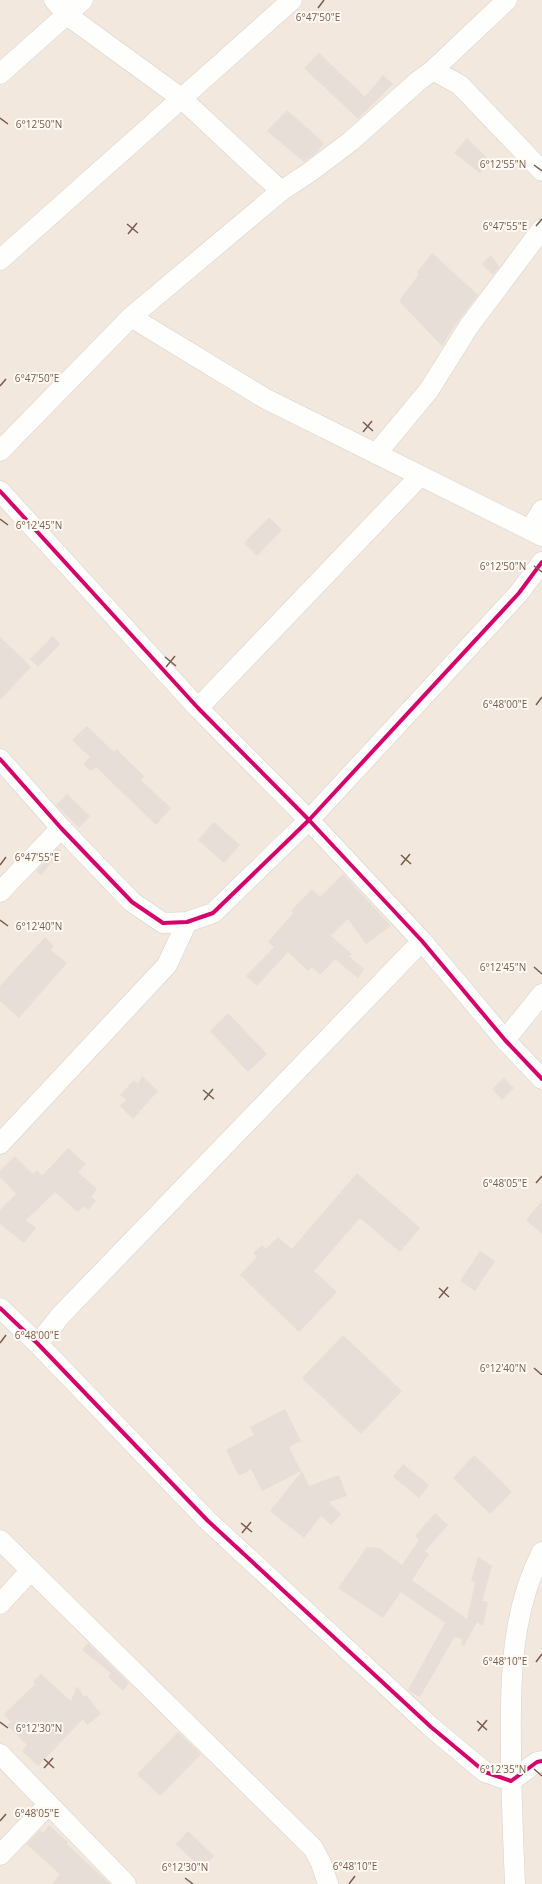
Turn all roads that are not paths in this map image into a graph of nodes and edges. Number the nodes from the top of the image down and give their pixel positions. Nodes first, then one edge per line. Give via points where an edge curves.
1 (54, 0) edge
2 (83, 0) edge
3 (292, 0) edge
4 (507, 0) edge
5 (67, 15) junction
6 (432, 70) junction
7 (0, 74) edge
8 (181, 98) junction
9 (542, 171) edge
10 (281, 191) junction
11 (542, 229) edge
12 (0, 260) edge
13 (132, 317) junction
14 (0, 451) edge
15 (376, 454) junction
16 (420, 476) junction
17 (0, 491) edge
18 (542, 510) edge
19 (536, 533) edge
20 (542, 562) edge
21 (198, 708) junction
22 (0, 759) edge
23 (309, 820) junction
24 (61, 828) junction
25 (0, 892) edge
26 (187, 922) junction
27 (422, 941) junction
28 (542, 994) edge
29 (505, 1040) junction
30 (542, 1079) edge
31 (0, 1144) edge
32 (0, 1308) edge
33 (38, 1344) junction
34 (0, 1540) edge
35 (542, 1552) edge
36 (31, 1570) junction
37 (0, 1604) edge
38 (0, 1754) edge
39 (542, 1761) edge
40 (511, 1781) junction
41 (48, 1805) junction
42 (0, 1855) edge
43 (126, 1884) edge
44 (328, 1884) edge
45 (515, 1884) edge

1 - 5 street
2 - 5 street
3 - 8 street
4 - 6 street
5 - 7 street
5 - 8 street
6 - 9 street via 460,85
6 - 10 street via 351,141
8 - 10 street
8 - 12 street
10 - 13 street
11 - 15 street via 469,326 429,390
13 - 14 street
13 - 15 street via 266,399
15 - 16 street
16 - 19 street
16 - 21 street
17 - 21 street
18 - 19 street
20 - 23 street via 519,593
21 - 23 street
22 - 24 street
23 - 26 street via 213,913
23 - 27 street
24 - 25 street
24 - 26 street via 132,902 163,923
26 - 31 street via 167,965
27 - 29 street
27 - 33 street via 60,1316
28 - 29 street
29 - 30 street
32 - 33 street
33 - 40 street via 207,1520 431,1727 485,1772
34 - 36 street
35 - 40 street via 535,1565 518,1625 510,1690
36 - 37 street
36 - 44 street via 313,1848
38 - 41 street
39 - 40 street
40 - 45 street
41 - 42 street
41 - 43 street

